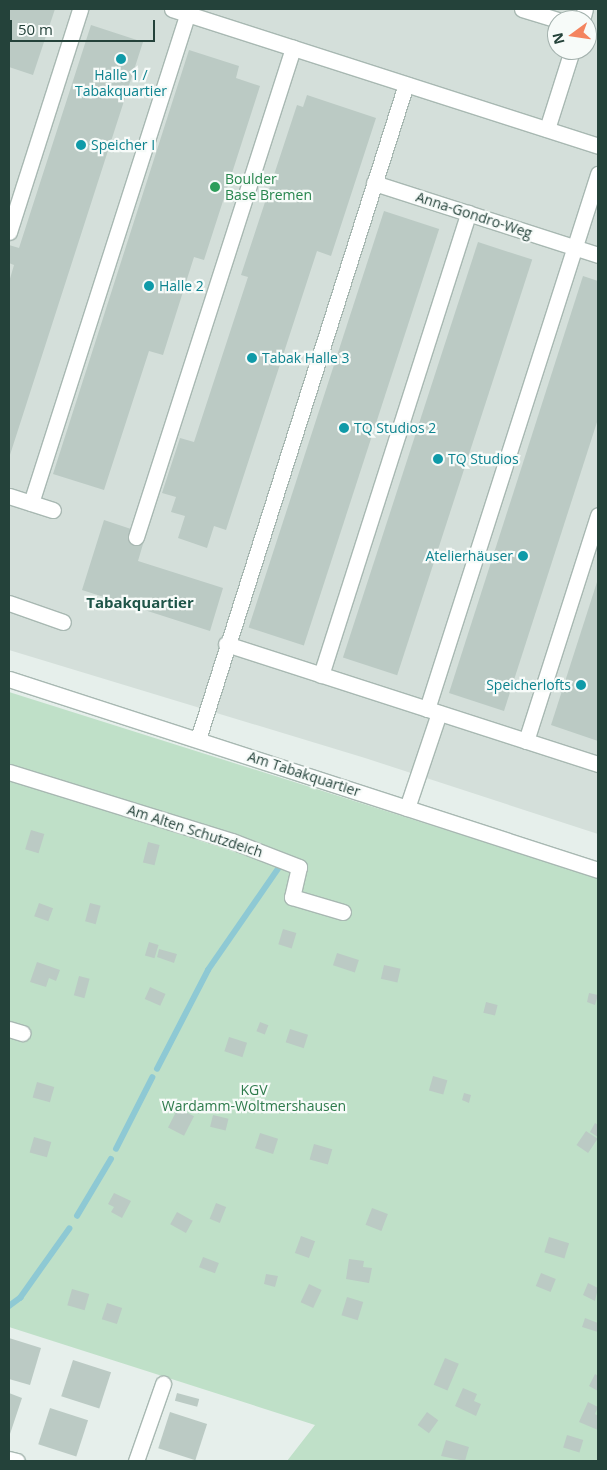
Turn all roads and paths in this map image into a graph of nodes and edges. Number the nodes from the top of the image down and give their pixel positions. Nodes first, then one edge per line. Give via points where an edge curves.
1 (80, 9) edge
2 (172, 9) edge
3 (522, 9) edge
4 (188, 11) edge
5 (547, 17) edge
6 (293, 48) junction
7 (569, 60) edge
8 (406, 84) junction
9 (547, 130) junction
10 (598, 146) edge
11 (598, 174) edge
12 (374, 183) junction
13 (468, 213) junction
14 (9, 232) edge
15 (574, 248) junction
16 (598, 255) edge
17 (9, 496) edge
18 (30, 502) junction
19 (53, 510) dead end
20 (598, 515) edge
21 (136, 537) dead end
22 (9, 603) edge
23 (63, 622) dead end
24 (226, 644) junction
25 (320, 675) junction
26 (9, 679) edge
27 (433, 711) junction
28 (198, 739) junction
29 (526, 741) junction
30 (598, 764) edge
31 (9, 772) edge
32 (407, 808) junction
33 (598, 870) edge
34 (343, 912) dead end
35 (163, 1384) dead end
36 (9, 1459) edge
37 (17, 1461) edge
38 (136, 1461) edge

1 - 14 street
2 - 4 street
3 - 5 street
4 - 6 street
4 - 18 street
6 - 8 street
6 - 21 street
7 - 9 street
8 - 9 street
8 - 12 street
9 - 10 street
11 - 15 street
12 - 13 street, Anna-Gondro-Weg
12 - 24 street
13 - 15 street, Anna-Gondro-Weg
13 - 25 street
15 - 16 street, Anna-Gondro-Weg
15 - 27 street
17 - 18 street
18 - 19 street
20 - 29 street
22 - 23 street
24 - 25 street
24 - 28 street
25 - 27 street
26 - 28 street, Am Tabakquartier
27 - 29 street
27 - 32 street
28 - 32 street, Am Tabakquartier
29 - 30 street
31 - 34 street, Am Alten Schutzdeich via 232,841 299,867 292,897
32 - 33 street, Am Tabakquartier
35 - 38 street
36 - 37 street

